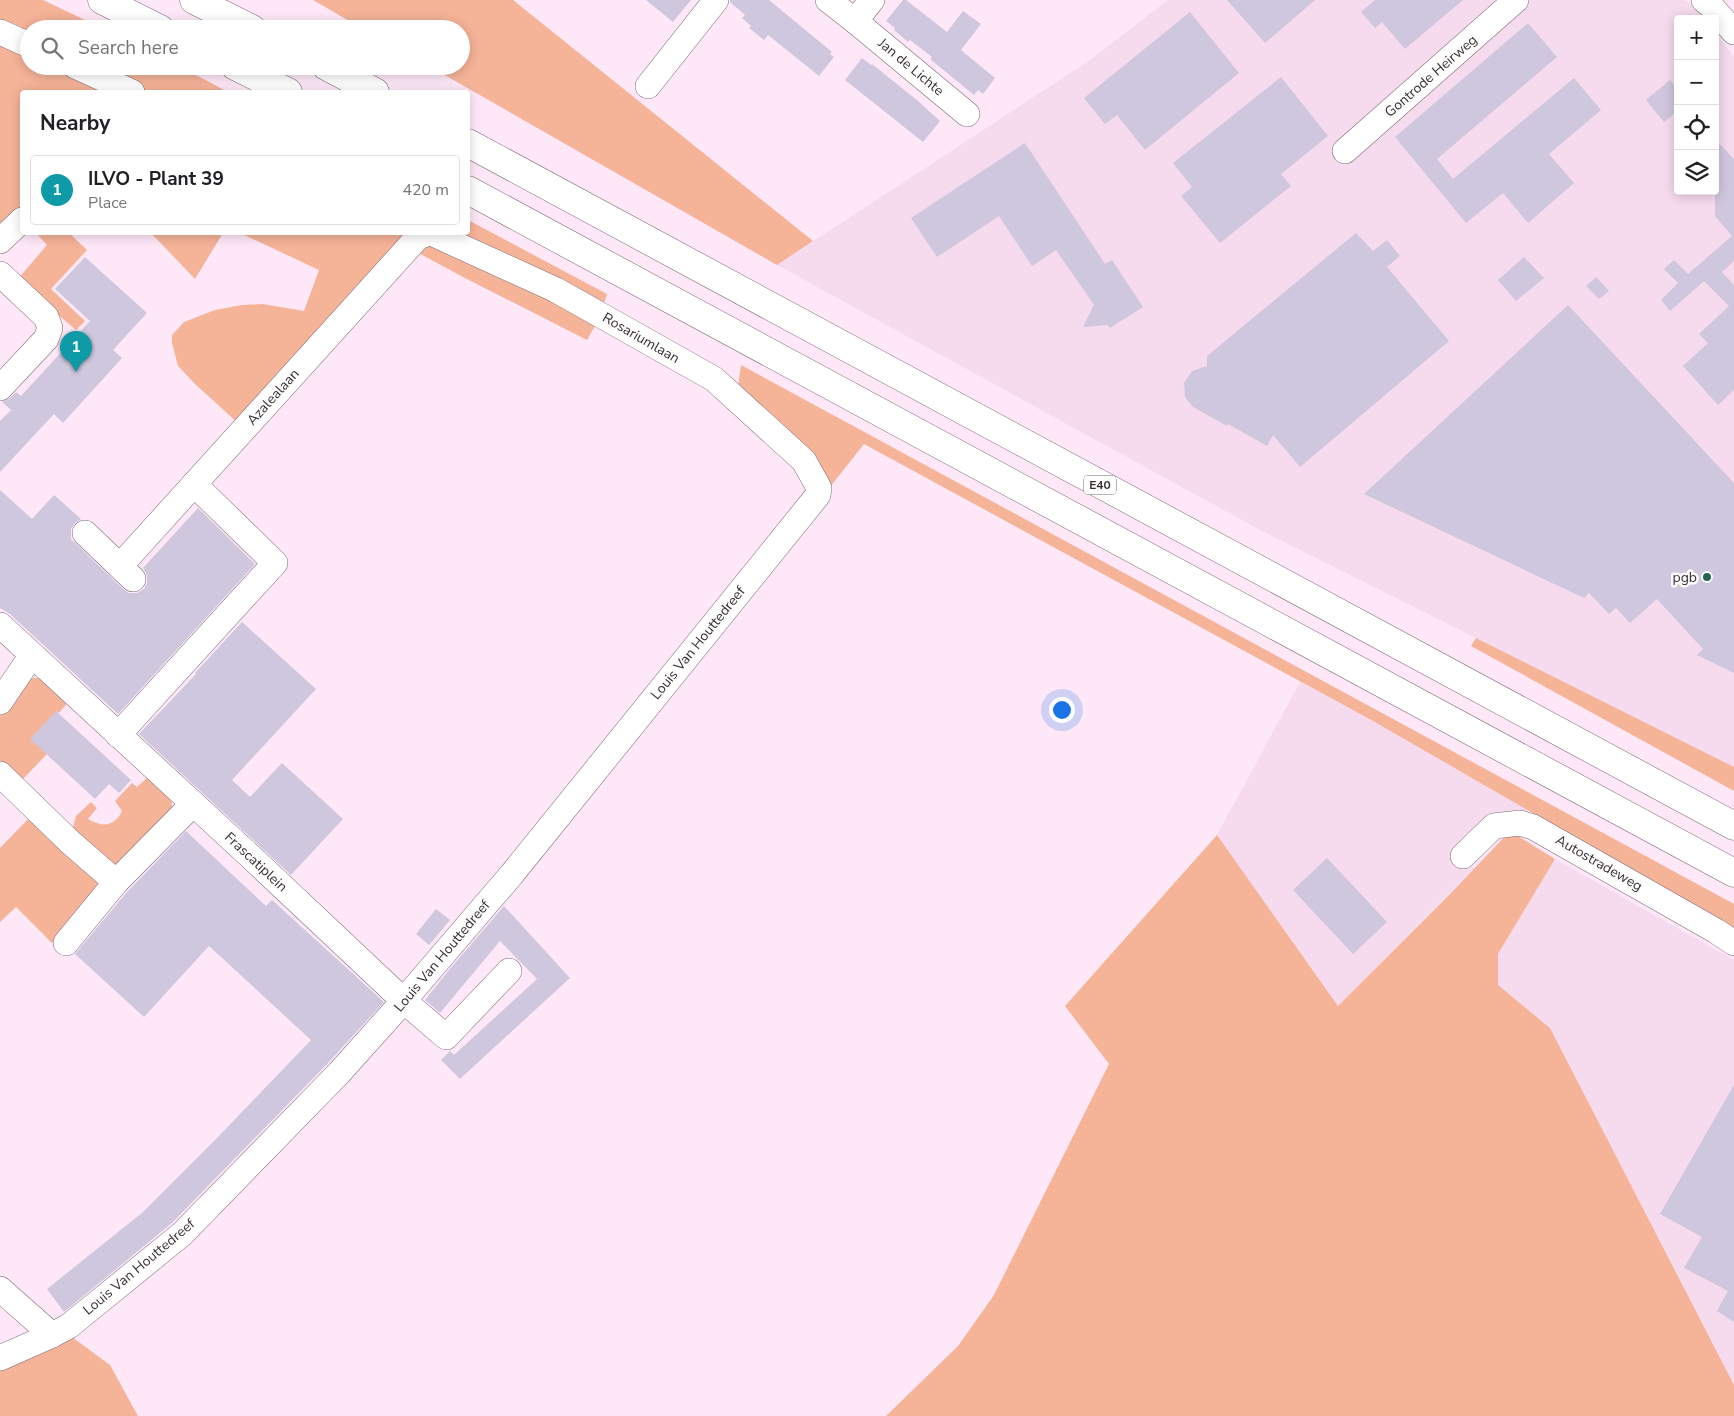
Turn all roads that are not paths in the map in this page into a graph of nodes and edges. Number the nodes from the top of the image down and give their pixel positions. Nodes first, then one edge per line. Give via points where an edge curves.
1 (102, 0) edge
2 (194, 0) edge
3 (716, 0) edge
4 (828, 0) edge
5 (872, 0) edge
6 (1516, 0) edge
7 (1708, 2) edge
8 (142, 20) edge
9 (234, 20) edge
10 (855, 21) junction
11 (0, 32) edge
12 (1734, 32) edge
13 (20, 41) edge
14 (95, 75) edge
15 (253, 75) edge
16 (343, 75) edge
17 (648, 86) dead end
18 (128, 90) edge
19 (284, 90) edge
20 (371, 90) edge
21 (967, 114) dead end
22 (470, 144) edge
23 (1345, 151) dead end
24 (470, 191) edge
25 (20, 222) edge
26 (424, 235) edge
27 (433, 235) edge
28 (0, 241) edge
29 (0, 274) edge
30 (0, 388) edge
31 (194, 484) junction
32 (819, 488) joint
33 (85, 533) dead end
34 (0, 625) edge
35 (32, 655) junction
36 (0, 702) edge
37 (118, 735) junction
38 (0, 774) edge
39 (193, 804) junction
40 (1734, 826) edge
41 (1464, 856) dead end
42 (1734, 873) edge
43 (116, 882) junction
44 (66, 943) dead end
45 (1734, 943) edge
46 (509, 972) dead end
47 (404, 1002) junction
48 (0, 1289) edge
49 (52, 1335) junction
50 (0, 1358) edge

1 - 8 highway
2 - 9 highway
3 - 17 street
4 - 10 street, Jan de Lichte
5 - 10 street
6 - 23 street, Gontrode Heirweg
7 - 12 street
10 - 21 street, Jan de Lichte
11 - 13 street
14 - 18 street
15 - 19 highway
16 - 20 highway
22 - 40 highway, E40
24 - 42 highway
25 - 28 street
26 - 31 street, Azalealaan via 418,237
27 - 32 street, Rosariumlaan via 556,290 714,379 804,461
29 - 30 street via 46,317 50,328 46,339
31 - 33 street, Azalealaan via 126,572
31 - 37 street via 275,563
32 - 47 street, Louis Van Houttedreef via 818,495 793,526 512,874
34 - 35 street, Frascatiplein
35 - 36 street
35 - 37 street, Frascatiplein
37 - 39 street, Frascatiplein
38 - 43 street
39 - 43 street
39 - 47 street, Frascatiplein
41 - 45 street, Autostradeweg via 1494,826 1520,823 1533,827
43 - 44 street
46 - 47 street, Frascatiplein via 446,1037
47 - 49 street, Louis Van Houttedreef via 182,1234 69,1326
48 - 49 street
49 - 50 street, Louis Van Houttedreef

